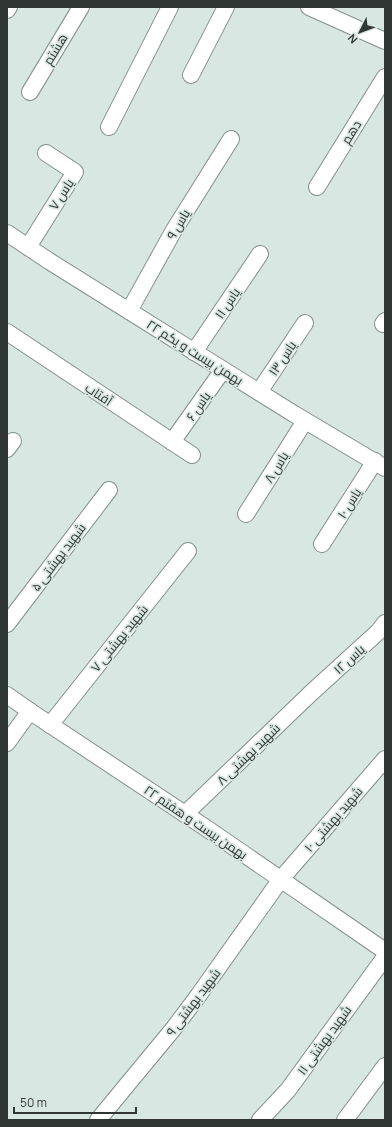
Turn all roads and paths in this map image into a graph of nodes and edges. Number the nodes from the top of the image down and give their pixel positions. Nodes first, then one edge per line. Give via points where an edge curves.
1 (9, 7) edge
2 (81, 7) edge
3 (170, 7) edge
4 (226, 7) edge
5 (309, 7) edge
6 (7, 10) edge
7 (385, 41) edge
8 (191, 75) dead end
9 (385, 77) edge
10 (30, 92) dead end
11 (109, 127) dead end
12 (231, 139) dead end
13 (46, 153) dead end
14 (317, 187) dead end
15 (7, 233) edge
16 (28, 247) junction
17 (260, 254) dead end
18 (129, 311) junction
19 (305, 323) dead end
20 (7, 332) edge
21 (194, 352) junction
22 (223, 370) junction
23 (259, 392) junction
24 (305, 420) junction
25 (172, 442) junction
26 (192, 455) dead end
27 (380, 464) edge
28 (109, 490) dead end
29 (246, 514) dead end
30 (322, 544) dead end
31 (188, 551) dead end
32 (385, 623) edge
33 (7, 624) edge
34 (311, 694) joint
35 (7, 695) edge
36 (30, 711) junction
37 (50, 725) junction
38 (7, 744) edge
39 (385, 759) edge
40 (185, 814) junction
41 (281, 879) junction
42 (385, 951) edge
43 (385, 957) edge
44 (385, 1066) edge
45 (98, 1120) edge
46 (260, 1120) edge
47 (345, 1120) edge

1 - 6 street
2 - 10 street, هشتم
3 - 11 street
4 - 8 street
5 - 7 street
9 - 14 street, دهم
12 - 18 street, یاس ۹ via 174,230
13 - 16 street, یاس ۷ via 76,172
15 - 16 street, ۲۲ بهمن بیست و یکم
16 - 18 street, ۲۲ بهمن بیست و یکم
17 - 21 street, یاس ۱۱
18 - 21 street, ۲۲ بهمن بیست و یکم
19 - 23 street, یاس ۱۳
20 - 25 street, آفتاب
21 - 22 street, ۲۲ بهمن بیست و یکم
22 - 23 street, ۲۲ بهمن بیست و یکم
22 - 25 street, یاس ۶
23 - 24 street, ۲۲ بهمن بیست و یکم
24 - 27 street, ۲۲ بهمن بیست و یکم
24 - 29 street, یاس ۸
25 - 26 street, آفتاب
27 - 30 street, یاس ۱۰
28 - 33 street, شهید بهشتی ۵
31 - 37 street, شهید بهشتی ۷
32 - 34 street, یاس ۱۲
34 - 40 street, شهید بهشتی ۸
35 - 36 street, ۲۲ بهمن بیست و هفتم
36 - 37 street, ۲۲ بهمن بیست و هفتم
36 - 38 street
37 - 40 street, ۲۲ بهمن بیست و هفتم
39 - 41 street, شهید بهشتی ۱۰
40 - 41 street, ۲۲ بهمن بیست و هفتم
41 - 42 street, ۲۲ بهمن بیست و هفتم
41 - 45 street, شهید بهشتی ۹ via 174,1028
43 - 46 street, شهید بهشتی ۱۱ via 288,1090
44 - 47 street

